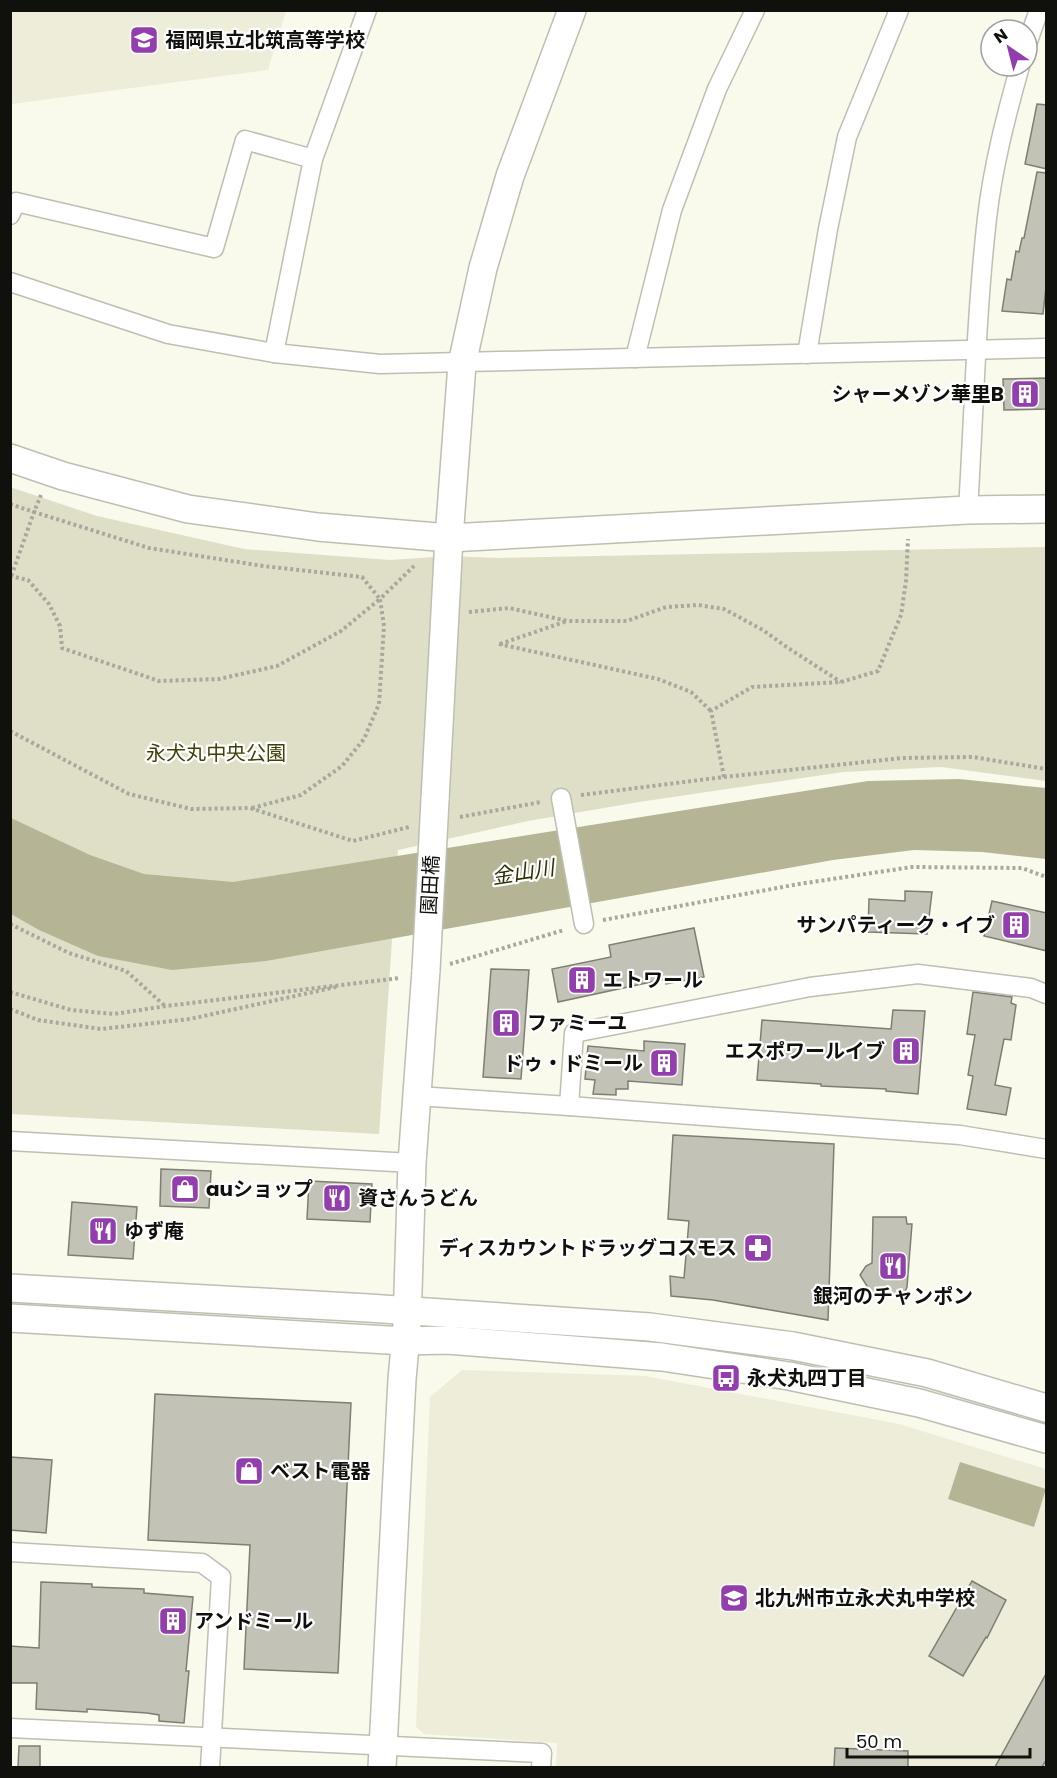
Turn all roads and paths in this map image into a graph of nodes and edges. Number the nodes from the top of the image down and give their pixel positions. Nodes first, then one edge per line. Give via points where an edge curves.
1 (367, 10) edge
2 (572, 10) edge
3 (755, 10) edge
4 (899, 10) edge
5 (1016, 78) edge
6 (313, 159) junction
7 (10, 215) edge
8 (10, 282) edge
9 (1047, 348) edge
10 (976, 349) junction
11 (274, 352) junction
12 (807, 354) junction
13 (635, 358) junction
14 (462, 364) junction
15 (10, 458) edge
16 (42, 492) dead end
17 (10, 504) edge
18 (1047, 509) edge
19 (968, 510) junction
20 (34, 512) junction
21 (908, 535) dead end
22 (449, 538) junction
23 (414, 566) dead end
24 (11, 576) edge
25 (380, 599) junction
26 (466, 612) dead end
27 (568, 621) junction
28 (841, 682) junction
29 (711, 711) junction
30 (10, 731) edge
31 (1047, 769) edge
32 (724, 777) junction
33 (561, 798) junction
34 (250, 808) junction
35 (444, 809) junction
36 (410, 827) dead end
37 (1047, 877) edge
38 (10, 924) edge
39 (584, 924) junction
40 (438, 967) junction
41 (400, 978) dead end
42 (354, 982) junction
43 (10, 992) edge
44 (1047, 994) edge
45 (166, 1006) junction
46 (10, 1008) edge
47 (417, 1096) junction
48 (569, 1106) junction
49 (10, 1141) edge
50 (1047, 1149) edge
51 (412, 1163) junction
52 (10, 1288) edge
53 (407, 1310) junction
54 (10, 1318) edge
55 (405, 1341) junction
56 (1047, 1408) edge
57 (1047, 1439) edge
58 (10, 1552) edge
59 (10, 1728) edge
60 (212, 1736) junction
61 (382, 1756) edge
62 (210, 1767) edge
63 (542, 1767) edge

1 - 6 street
2 - 14 street, 園田橋 via 510,176 483,268
3 - 13 street via 717,89 672,210
4 - 12 street via 848,137
5 - 10 street via 987,217
6 - 7 street via 245,140 214,248 16,202
6 - 11 street
8 - 11 street via 168,334
9 - 10 street
10 - 12 street
10 - 19 street
11 - 14 street via 380,364
12 - 13 street
13 - 14 street
14 - 22 street, 園田橋
15 - 22 street via 188,509 318,527
16 - 20 path
17 - 20 path
18 - 19 street
19 - 22 street
20 - 24 path
20 - 25 path via 149,548 362,577
21 - 28 path via 901,615 878,671
22 - 35 street, 園田橋
23 - 25 path
24 - 25 path via 28,580 49,604 60,626 62,648 159,681 219,679 277,666 341,631
25 - 34 path via 384,626 379,704 364,739 342,766 301,795
26 - 27 path via 508,608
27 - 28 path via 627,621 666,607 698,605 724,609
27 - 29 path via 499,644 658,679 691,692
28 - 29 path via 752,687
29 - 32 path
30 - 34 path via 129,794 191,809
31 - 32 path via 973,757 914,758
32 - 33 path
33 - 35 path
33 - 39 street
34 - 36 path via 352,841
35 - 40 street, 園田橋, bridge
37 - 39 path via 1022,868 912,867
38 - 45 path via 69,952 126,971
39 - 40 path
40 - 47 street, 園田橋
41 - 42 path
42 - 45 path
42 - 46 path via 190,1019 101,1029 38,1020
43 - 45 path via 71,1010 114,1014
44 - 48 street via 1031,988 918,974 810,987 574,1033
47 - 48 street
47 - 51 street, 園田橋
48 - 50 street via 960,1135
49 - 51 street
51 - 53 street, 園田橋
52 - 53 street
53 - 55 street, 園田橋
53 - 56 street via 650,1327 793,1346 927,1374
54 - 55 street
55 - 57 street via 447,1340 662,1357 789,1376 920,1403
55 - 61 street, 園田橋
58 - 60 street via 202,1563 221,1578
59 - 60 street
60 - 61 street
60 - 62 street
61 - 63 street via 542,1753

